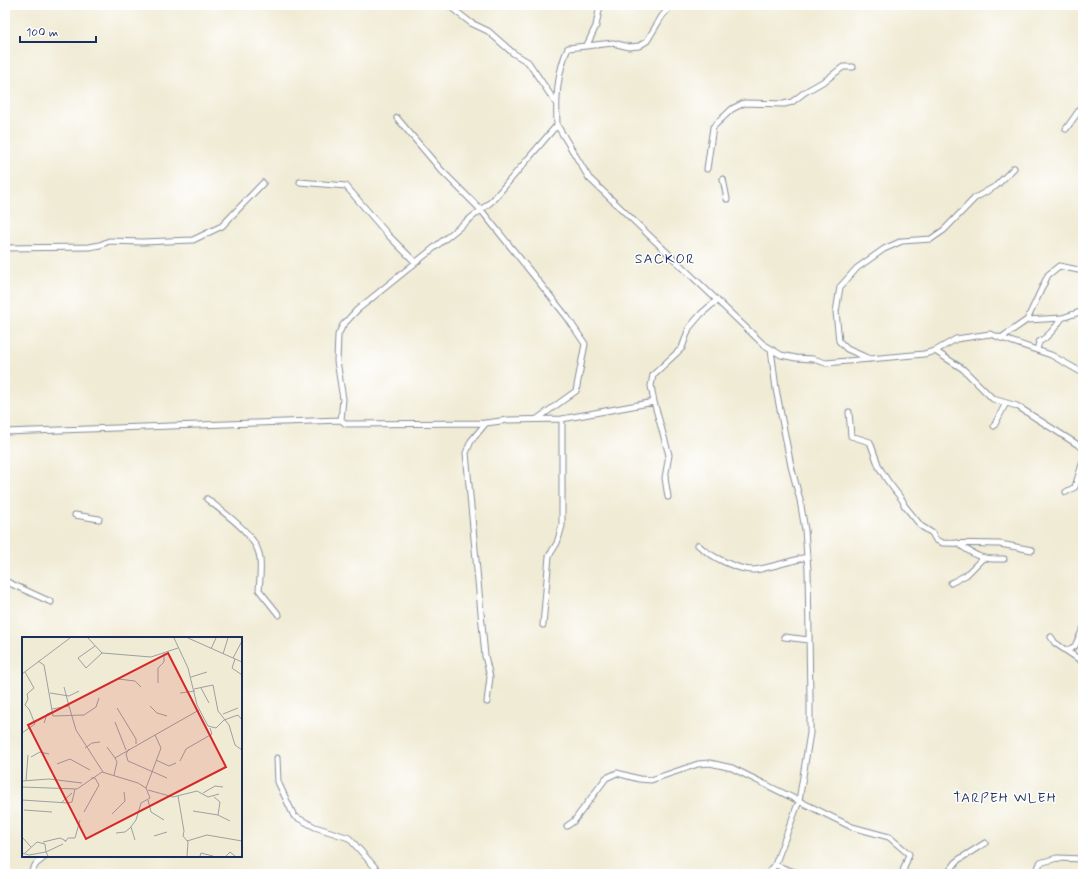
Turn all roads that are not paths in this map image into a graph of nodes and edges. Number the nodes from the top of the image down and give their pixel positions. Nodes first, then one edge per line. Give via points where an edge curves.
1 (448, 5) edge
2 (600, 5) edge
3 (672, 5) edge
4 (587, 45) junction
5 (853, 67) dead end
6 (556, 103) junction
7 (1083, 105) edge
8 (396, 118) dead end
9 (557, 125) junction
10 (1066, 129) dead end
11 (1014, 168) dead end
12 (707, 169) dead end
13 (723, 179) dead end
14 (300, 182) dead end
15 (263, 184) dead end
16 (727, 199) dead end
17 (481, 210) junction
18 (5, 248) edge
19 (415, 262) junction
20 (1083, 271) edge
21 (717, 300) junction
22 (1083, 311) edge
23 (1062, 318) junction
24 (1027, 320) junction
25 (1014, 329) junction
26 (1001, 338) junction
27 (1010, 341) junction
28 (771, 349) junction
29 (1037, 350) junction
30 (935, 351) junction
31 (871, 359) junction
32 (1083, 374) edge
33 (654, 402) junction
34 (1006, 403) junction
35 (849, 412) dead end
36 (562, 419) junction
37 (341, 420) junction
38 (536, 420) junction
39 (486, 422) junction
40 (994, 426) dead end
41 (5, 432) edge
42 (1083, 448) edge
43 (1083, 461) edge
44 (1066, 492) dead end
45 (668, 497) dead end
46 (207, 499) dead end
47 (76, 516) dead end
48 (99, 519) dead end
49 (957, 543) junction
50 (698, 545) dead end
51 (1032, 550) dead end
52 (807, 557) junction
53 (983, 558) junction
54 (1004, 559) dead end
55 (5, 581) edge
56 (951, 583) dead end
57 (51, 602) dead end
58 (279, 615) dead end
59 (543, 625) dead end
60 (1083, 629) edge
61 (784, 637) dead end
62 (1051, 637) dead end
63 (809, 640) junction
64 (1067, 651) junction
65 (1083, 662) edge
66 (487, 702) dead end
67 (278, 758) dead end
68 (799, 801) junction
69 (567, 826) dead end
70 (985, 843) dead end
71 (45, 857) edge
72 (1083, 859) edge
73 (775, 865) junction
74 (30, 874) edge
75 (381, 874) edge
76 (768, 874) edge
77 (800, 874) edge
78 (902, 874) edge
79 (947, 874) edge
80 (1036, 874) edge

1 - 6 street via 471,23 488,31 513,53 528,62
2 - 4 street via 596,26
3 - 4 street via 647,41 640,46 629,47 613,43
4 - 6 street via 568,48 559,74
5 - 12 street via 843,67 792,102 744,103 732,109 713,127
6 - 9 street
7 - 10 street
8 - 17 street via 441,170
9 - 17 street via 492,201
9 - 21 street via 589,178
11 - 31 street via 996,186 975,198 944,230 931,239 902,241 884,249 857,268 840,287 836,312 839,341 847,349
13 - 16 street
14 - 19 street via 346,186
15 - 18 street via 222,226 193,240 110,241 89,247
17 - 19 street
17 - 38 street via 567,317 585,344 576,391
19 - 37 street via 357,310 343,325 338,335 338,361 343,399
20 - 24 street via 1059,266 1048,275
21 - 28 street
21 - 33 street via 689,328 682,348 653,375 651,386
22 - 23 street
23 - 24 street
23 - 29 street via 1056,328 1039,342
24 - 25 street
25 - 26 street
25 - 27 street
26 - 27 street
26 - 30 street via 990,334 978,334 956,339
27 - 29 street
28 - 31 street via 781,355 826,363
28 - 52 street via 776,389 800,500
29 - 32 street
30 - 31 street
30 - 34 street via 964,369 993,399
33 - 36 street
33 - 45 street via 669,455 665,478
34 - 40 street
34 - 42 street via 1017,406
35 - 49 street via 851,436 870,442 879,467 921,526 932,533 936,540
36 - 38 street
36 - 59 street via 562,526 557,543 549,556
37 - 39 street via 346,424
37 - 41 street via 183,428
38 - 39 street
39 - 66 street via 470,441 466,453 485,656 490,677
43 - 44 street via 1075,487
46 - 58 street via 239,524 256,547 260,558 259,590
47 - 48 street
49 - 51 street via 1000,544
49 - 53 street
50 - 52 street via 727,563 752,570
52 - 63 street
53 - 54 street
53 - 56 street via 966,575
55 - 57 street
60 - 64 street via 1075,646
61 - 63 street
62 - 64 street
63 - 68 street via 810,733
64 - 65 street
67 - 75 street via 278,782 294,816 315,827 348,838
68 - 69 street via 732,768 710,763 698,764 651,780 611,774 574,821
68 - 73 street
68 - 78 street via 852,827 889,837 909,854
70 - 79 street via 958,860
71 - 74 street via 36,864
72 - 80 street via 1057,858 1040,863
73 - 76 street
73 - 77 street

